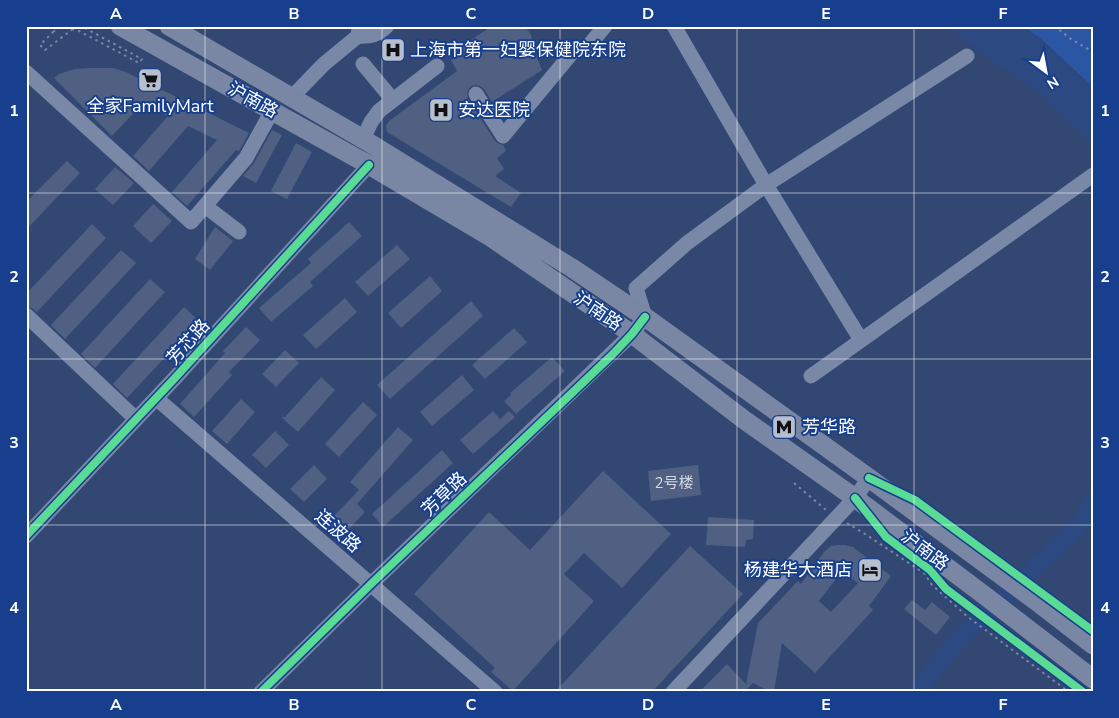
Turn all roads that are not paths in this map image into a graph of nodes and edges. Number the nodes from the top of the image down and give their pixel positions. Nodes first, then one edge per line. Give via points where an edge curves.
1 (120, 26) edge
2 (169, 26) edge
3 (387, 26) edge
4 (605, 26) edge
5 (674, 26) edge
6 (358, 31) edge
7 (967, 56) dead end
8 (363, 64) dead end
9 (437, 66) dead end
10 (26, 72) edge
11 (476, 94) dead end
12 (292, 97) junction
13 (393, 100) junction
14 (272, 111) junction
15 (363, 139) junction
16 (369, 165) junction
17 (1093, 174) edge
18 (766, 185) junction
19 (205, 206) junction
20 (239, 232) dead end
21 (26, 315) edge
22 (645, 317) junction
23 (632, 334) junction
24 (861, 340) junction
25 (811, 376) dead end
26 (156, 398) junction
27 (136, 419) junction
28 (869, 478) junction
29 (855, 498) junction
30 (26, 536) edge
31 (371, 584) junction
32 (1093, 645) edge
33 (1093, 679) edge
34 (261, 692) edge
35 (495, 692) edge
36 (673, 692) edge

1 - 14 main road, 沪南路
2 - 12 main road, 沪南路
3 - 6 street via 370,37
4 - 11 street via 586,49 576,48 503,136
5 - 18 street
6 - 12 street
7 - 18 street
8 - 13 street
9 - 13 street
10 - 19 street via 188,226
12 - 15 main road, 沪南路
13 - 15 street via 379,111
14 - 16 main road, 沪南路
14 - 19 street via 246,158
15 - 22 main road, 沪南路
16 - 23 main road, 沪南路 via 489,236
16 - 26 street, 芳芯路
17 - 24 street
18 - 22 street via 687,243 636,288
18 - 24 street
19 - 20 street
21 - 27 street
22 - 23 street, 芳草路
22 - 28 main road, 沪南路
23 - 29 main road, 沪南路
23 - 31 street, 芳草路
24 - 25 street
26 - 27 street, 芳芯路
26 - 31 street, 连波路
27 - 30 street, 芳芯路
28 - 29 street
28 - 32 main road, 沪南路
29 - 33 main road, 沪南路
29 - 36 street
31 - 34 street, 芳草路
31 - 35 street, 连波路

